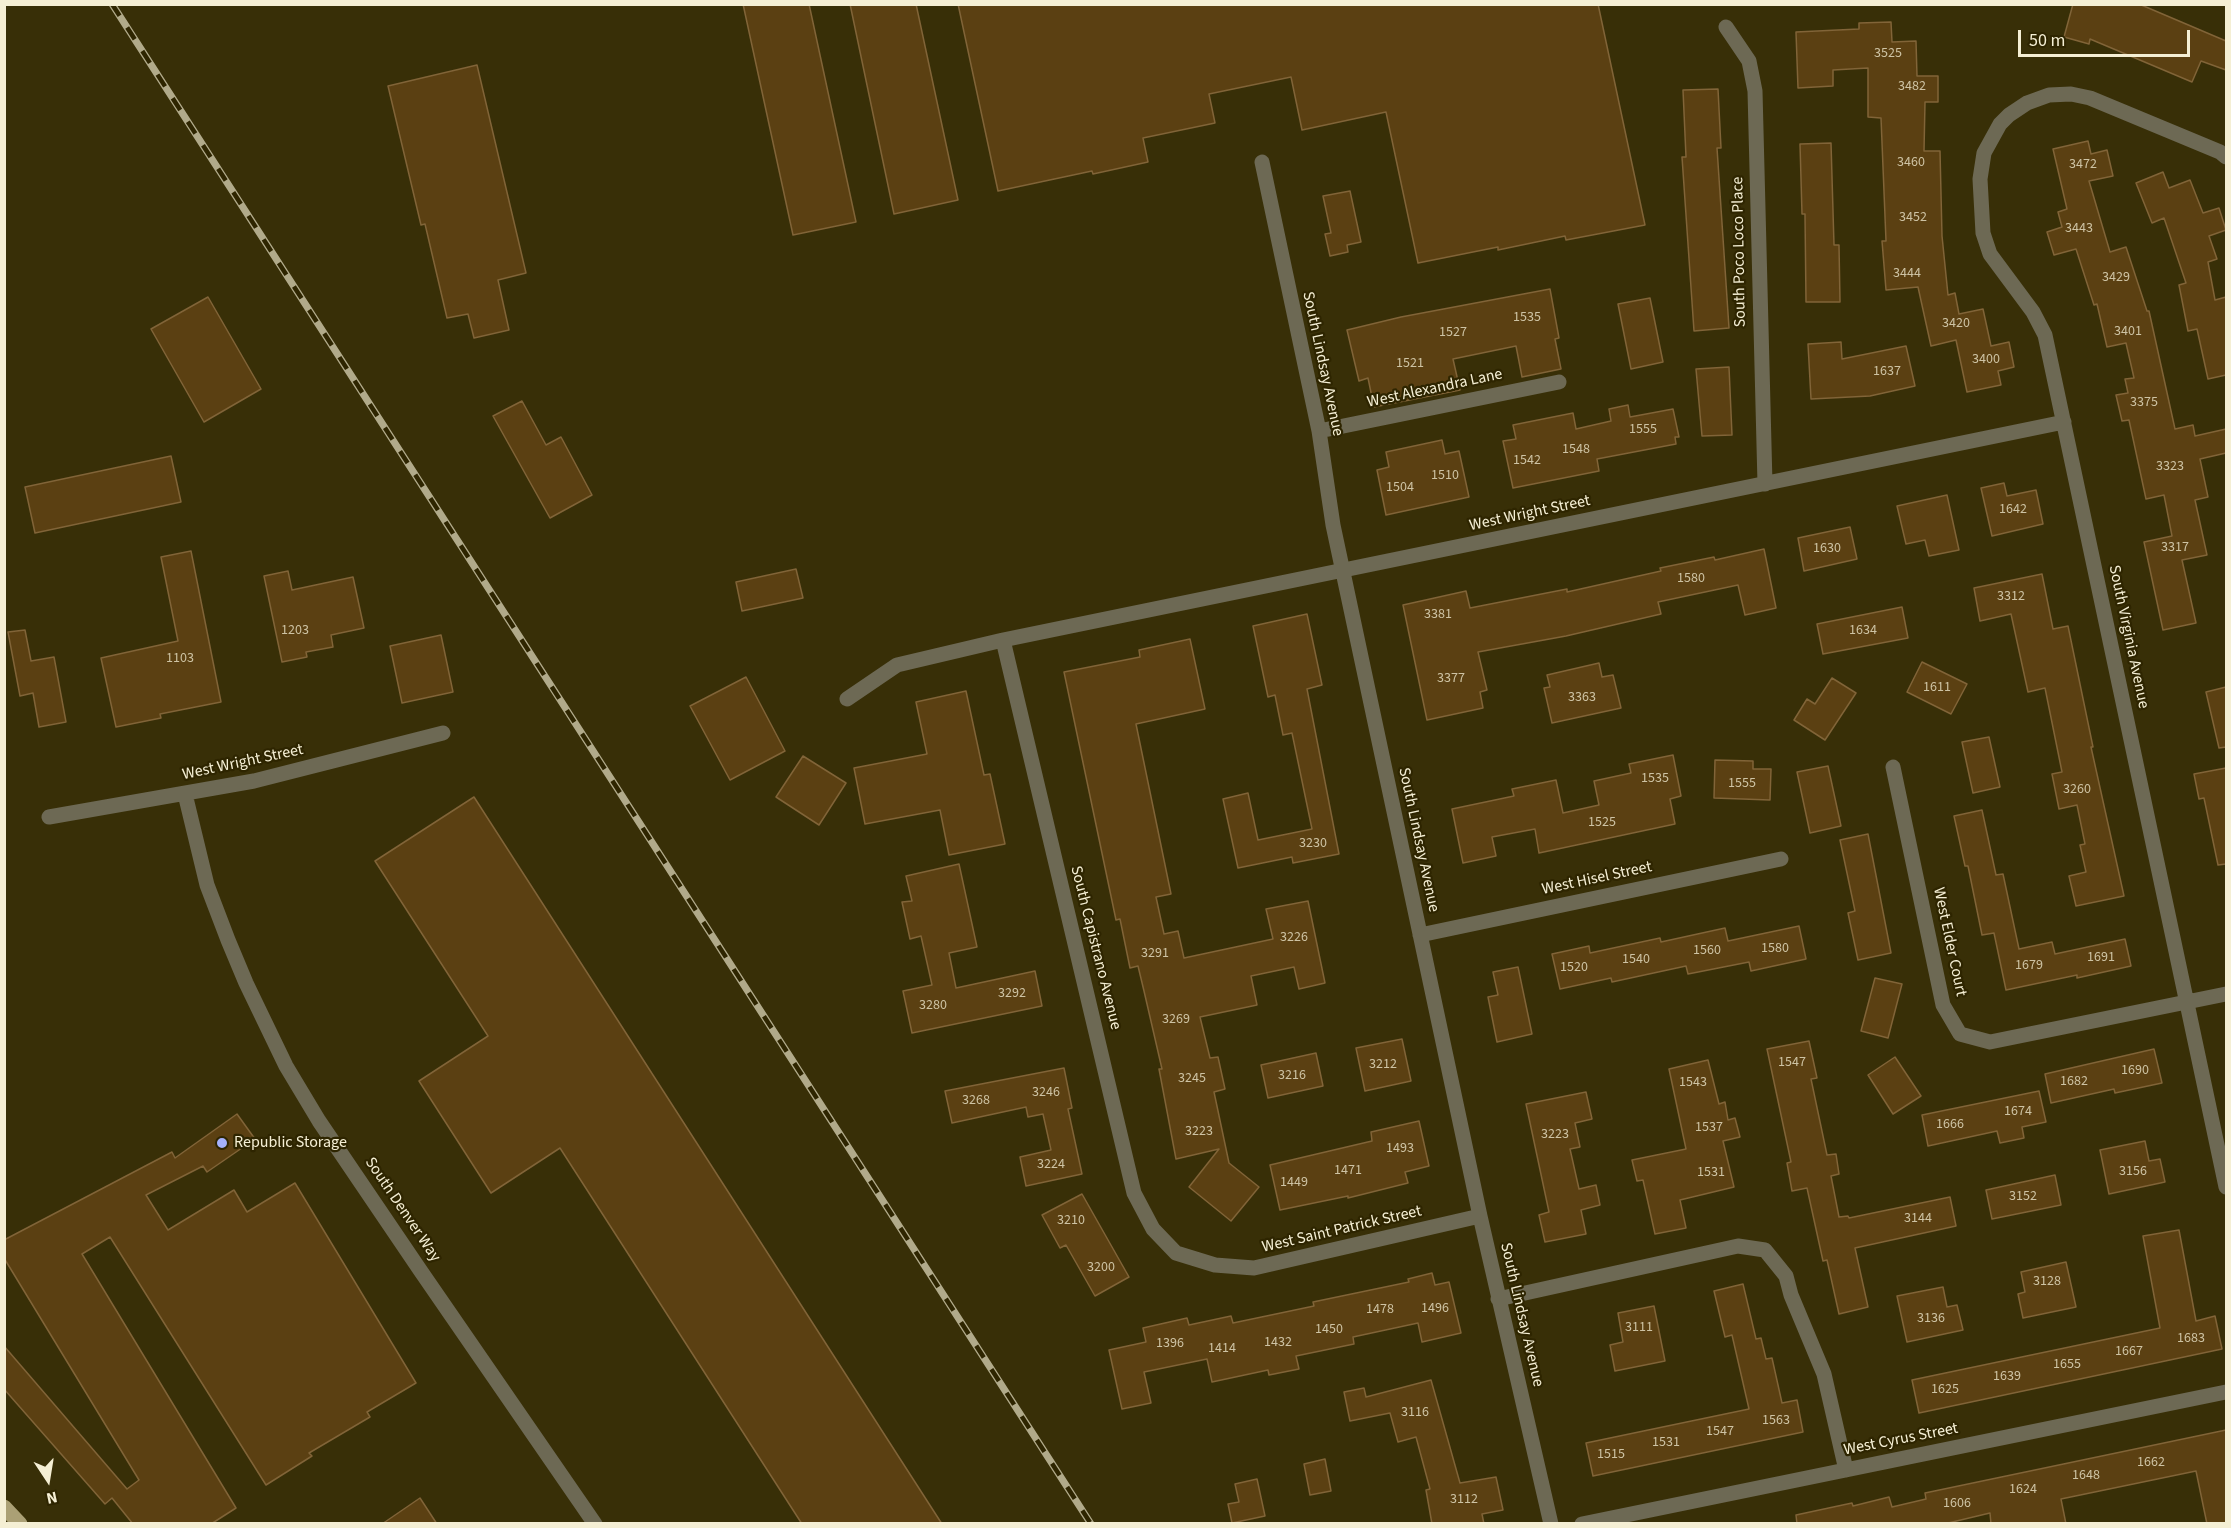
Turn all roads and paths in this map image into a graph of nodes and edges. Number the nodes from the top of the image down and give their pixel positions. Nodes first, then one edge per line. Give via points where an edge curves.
1 (1726, 27) dead end
2 (2226, 157) edge
3 (1262, 162) dead end
4 (1558, 382) dead end
5 (2064, 422) junction
6 (1318, 431) junction
7 (1764, 484) junction
8 (1343, 570) junction
9 (1003, 640) junction
10 (847, 699) dead end
11 (443, 733) dead end
12 (1893, 767) dead end
13 (185, 794) junction
14 (49, 818) dead end
15 (1781, 859) dead end
16 (1420, 935) junction
17 (2226, 994) edge
18 (2187, 1001) junction
19 (2226, 1187) edge
20 (1480, 1216) junction
21 (1176, 1253) joint
22 (1498, 1299) junction
23 (2226, 1392) edge
24 (1846, 1470) junction
25 (4, 1507) edge
26 (20, 1524) edge
27 (595, 1524) edge
28 (1551, 1524) edge
29 (1582, 1524) edge

1 - 7 street, South Poco Loco Place via 1749,62 1755,91
2 - 5 street, South Virginia Avenue via 2090,98 2071,94 2049,95 2027,103 2000,124 1984,153 1980,178 1983,233 1996,264 2033,312 2045,335
3 - 6 street, South Lindsay Avenue
4 - 6 street, West Alexandra Lane
5 - 7 street, West Wright Street
5 - 18 street, South Virginia Avenue
6 - 8 street, South Lindsay Avenue
7 - 8 street, West Wright Street
8 - 9 street, West Wright Street
8 - 16 street, South Lindsay Avenue
9 - 10 street, West Wright Street via 897,665
9 - 21 street, South Capistrano Avenue via 1134,1193 1153,1229
11 - 13 street, West Wright Street via 254,781
12 - 18 street, West Elder Court via 1943,1005 1960,1034 1990,1042
13 - 14 street, West Wright Street
13 - 27 street, South Denver Way via 207,885 246,983 286,1066 319,1121
15 - 16 street, West Hisel Street
16 - 20 street, South Lindsay Avenue
17 - 18 street, West Elder Court
18 - 19 street, South Virginia Avenue
20 - 21 street, West Saint Patrick Street via 1254,1268 1215,1265
20 - 22 street, South Lindsay Avenue
22 - 24 street via 1738,1246 1765,1250 1786,1276 1824,1374
22 - 28 street, South Lindsay Avenue
23 - 24 street, West Cyrus Street
24 - 29 street, West Cyrus Street
25 - 26 main road

